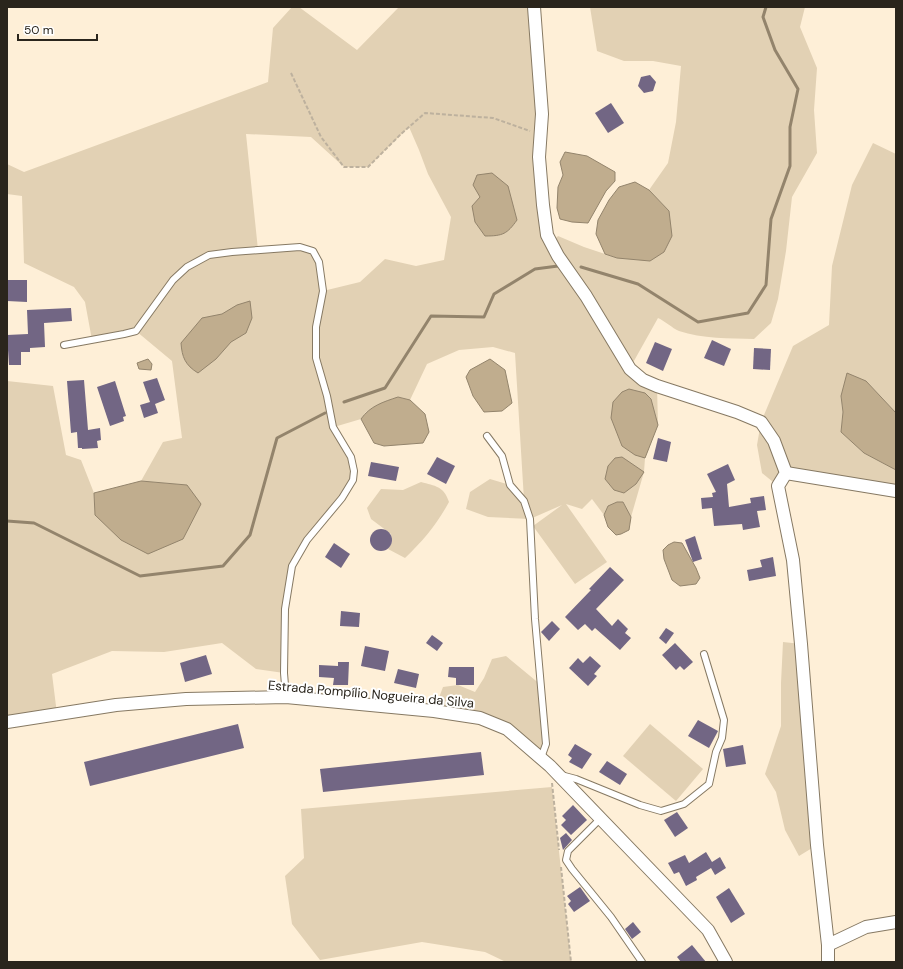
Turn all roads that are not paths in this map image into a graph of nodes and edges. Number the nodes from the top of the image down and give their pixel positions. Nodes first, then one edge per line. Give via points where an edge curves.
1 (534, 7) edge
2 (64, 345) dead end
3 (487, 436) dead end
4 (786, 473) junction
5 (896, 491) edge
6 (704, 654) dead end
7 (286, 697) junction
8 (7, 722) edge
9 (541, 758) junction
10 (558, 774) junction
11 (600, 819) junction
12 (896, 922) edge
13 (828, 945) junction
14 (642, 962) edge
15 (726, 962) edge
16 (828, 962) edge

1 - 4 street via 542,114 539,157 547,235 558,256 630,368 644,380 657,386 761,422 774,441
2 - 7 lane via 136,331 173,280 187,267 208,255 300,247 313,251 319,262 322,292 316,327 316,358 328,396 334,427 351,457 354,471 353,480 342,498 307,540 292,566 285,609
3 - 9 lane via 502,456 510,485 524,501 530,519 535,619 546,744
4 - 5 street
4 - 13 street via 778,486 793,560
6 - 10 lane via 724,720 722,738 708,784 684,804 661,811
7 - 8 street, Estrada Pompílio Nogueira da Silva via 186,699 116,705
7 - 9 street, Estrada Pompílio Nogueira da Silva via 434,711 480,718 507,729
9 - 10 street, Estrada Pompílio Nogueira da Silva
10 - 11 street, Estrada Pompílio Nogueira da Silva
11 - 14 lane via 568,850 566,860 611,917
11 - 15 street, Estrada Pompílio Nogueira da Silva via 708,930
12 - 13 street via 866,927
13 - 16 street

